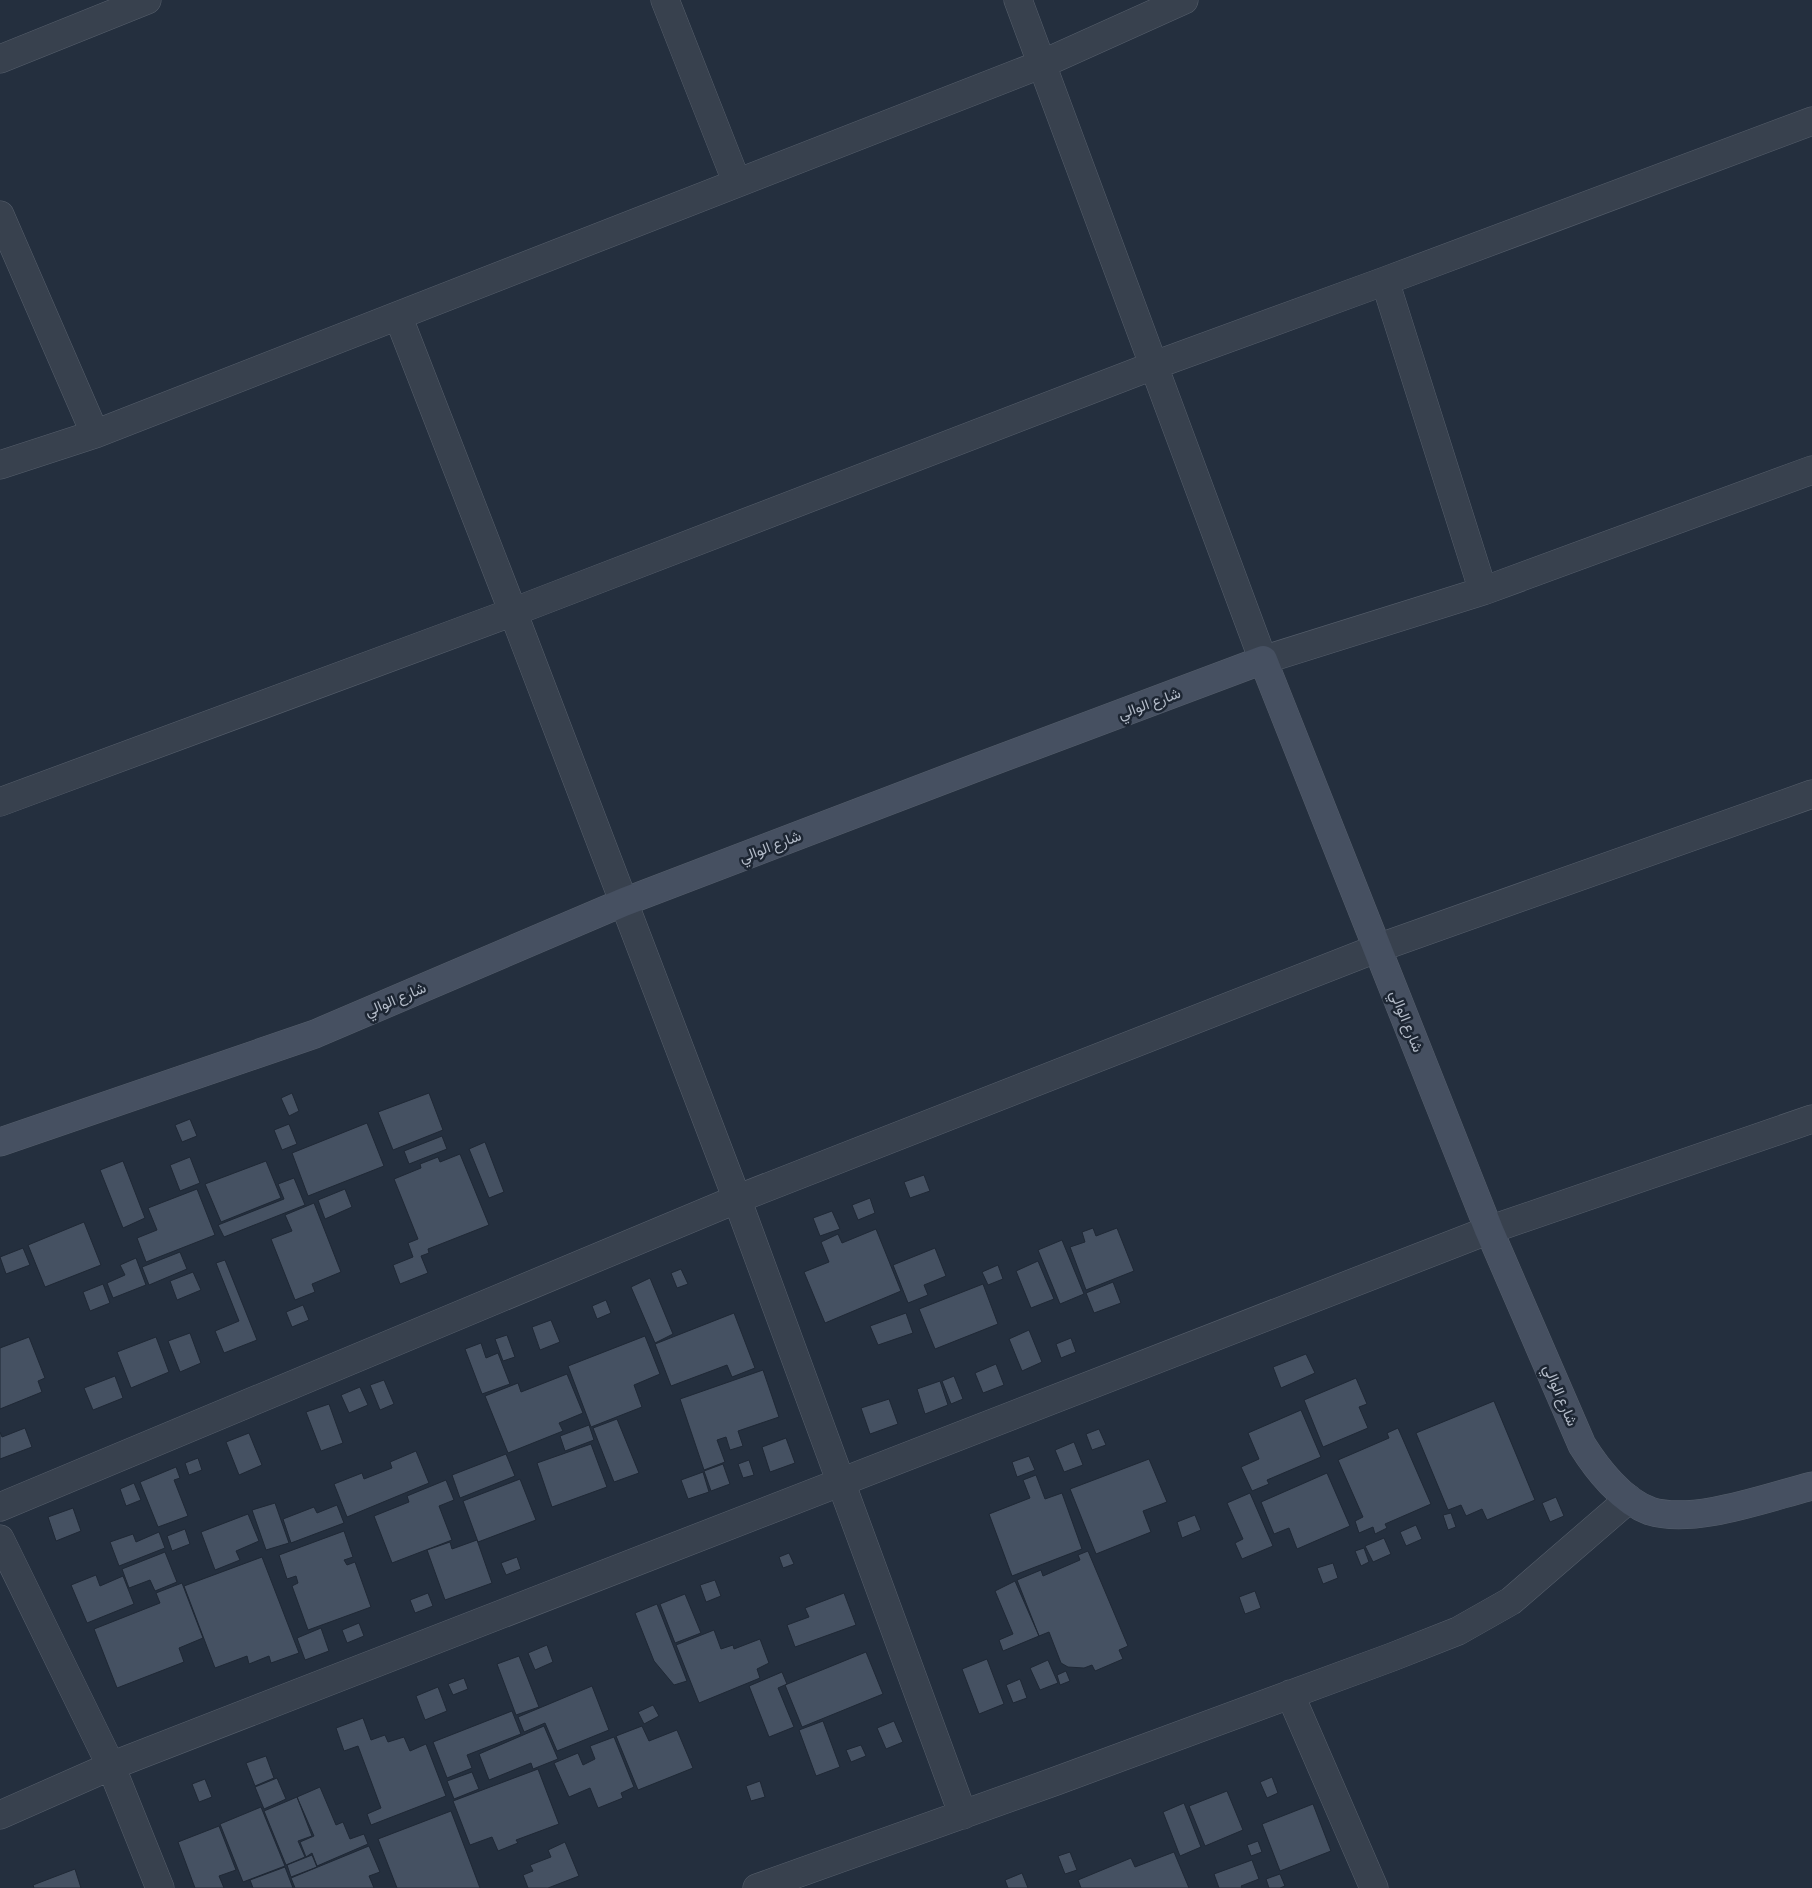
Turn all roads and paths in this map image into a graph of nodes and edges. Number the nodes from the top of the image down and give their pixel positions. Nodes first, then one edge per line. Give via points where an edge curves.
1 (146, 0) edge
2 (665, 0) edge
3 (1018, 0) edge
4 (1184, 0) edge
5 (0, 59) edge
6 (1042, 64) junction
7 (1812, 121) edge
8 (737, 183) junction
9 (0, 215) edge
10 (1385, 281) junction
11 (398, 316) junction
12 (1155, 365) junction
13 (95, 434) junction
14 (0, 465) edge
15 (1812, 470) edge
16 (1483, 591) junction
17 (513, 612) junction
18 (1263, 660) junction
19 (1812, 794) edge
20 (0, 802) edge
21 (624, 902) junction
22 (1378, 948) junction
23 (1812, 1119) edge
24 (0, 1142) edge
25 (737, 1199) junction
26 (1489, 1230) junction
27 (841, 1482) junction
28 (1812, 1486) edge
29 (1628, 1499) junction
30 (0, 1507) edge
31 (0, 1539) edge
32 (1290, 1694) junction
33 (111, 1766) junction
34 (0, 1815) edge
35 (963, 1815) junction
36 (160, 1888) edge
37 (757, 1888) edge
38 (1374, 1888) edge

1 - 5 street
2 - 8 street
3 - 6 street
4 - 6 street
6 - 8 street
6 - 12 street
7 - 10 street
8 - 11 street
9 - 13 street
10 - 12 street
10 - 16 street
11 - 13 street
11 - 17 street
12 - 17 street
12 - 18 street
13 - 14 street
15 - 16 street
16 - 18 street
17 - 20 street
17 - 21 street
18 - 21 main road, شارع الوالي
18 - 22 main road, شارع الوالي
19 - 22 street
21 - 24 main road, شارع الوالي via 315,1034
21 - 25 street
22 - 25 street
22 - 26 main road, شارع الوالي
23 - 26 street
25 - 27 street
25 - 30 street
26 - 27 street
26 - 29 main road, شارع الوالي via 1582,1445 1595,1466
27 - 33 street
27 - 35 street
28 - 29 main road, شارع الوالي via 1721,1510 1678,1515 1650,1511
29 - 32 street via 1511,1601 1466,1627
31 - 33 street
32 - 35 street
32 - 38 street
33 - 34 street
33 - 36 street
35 - 37 street

